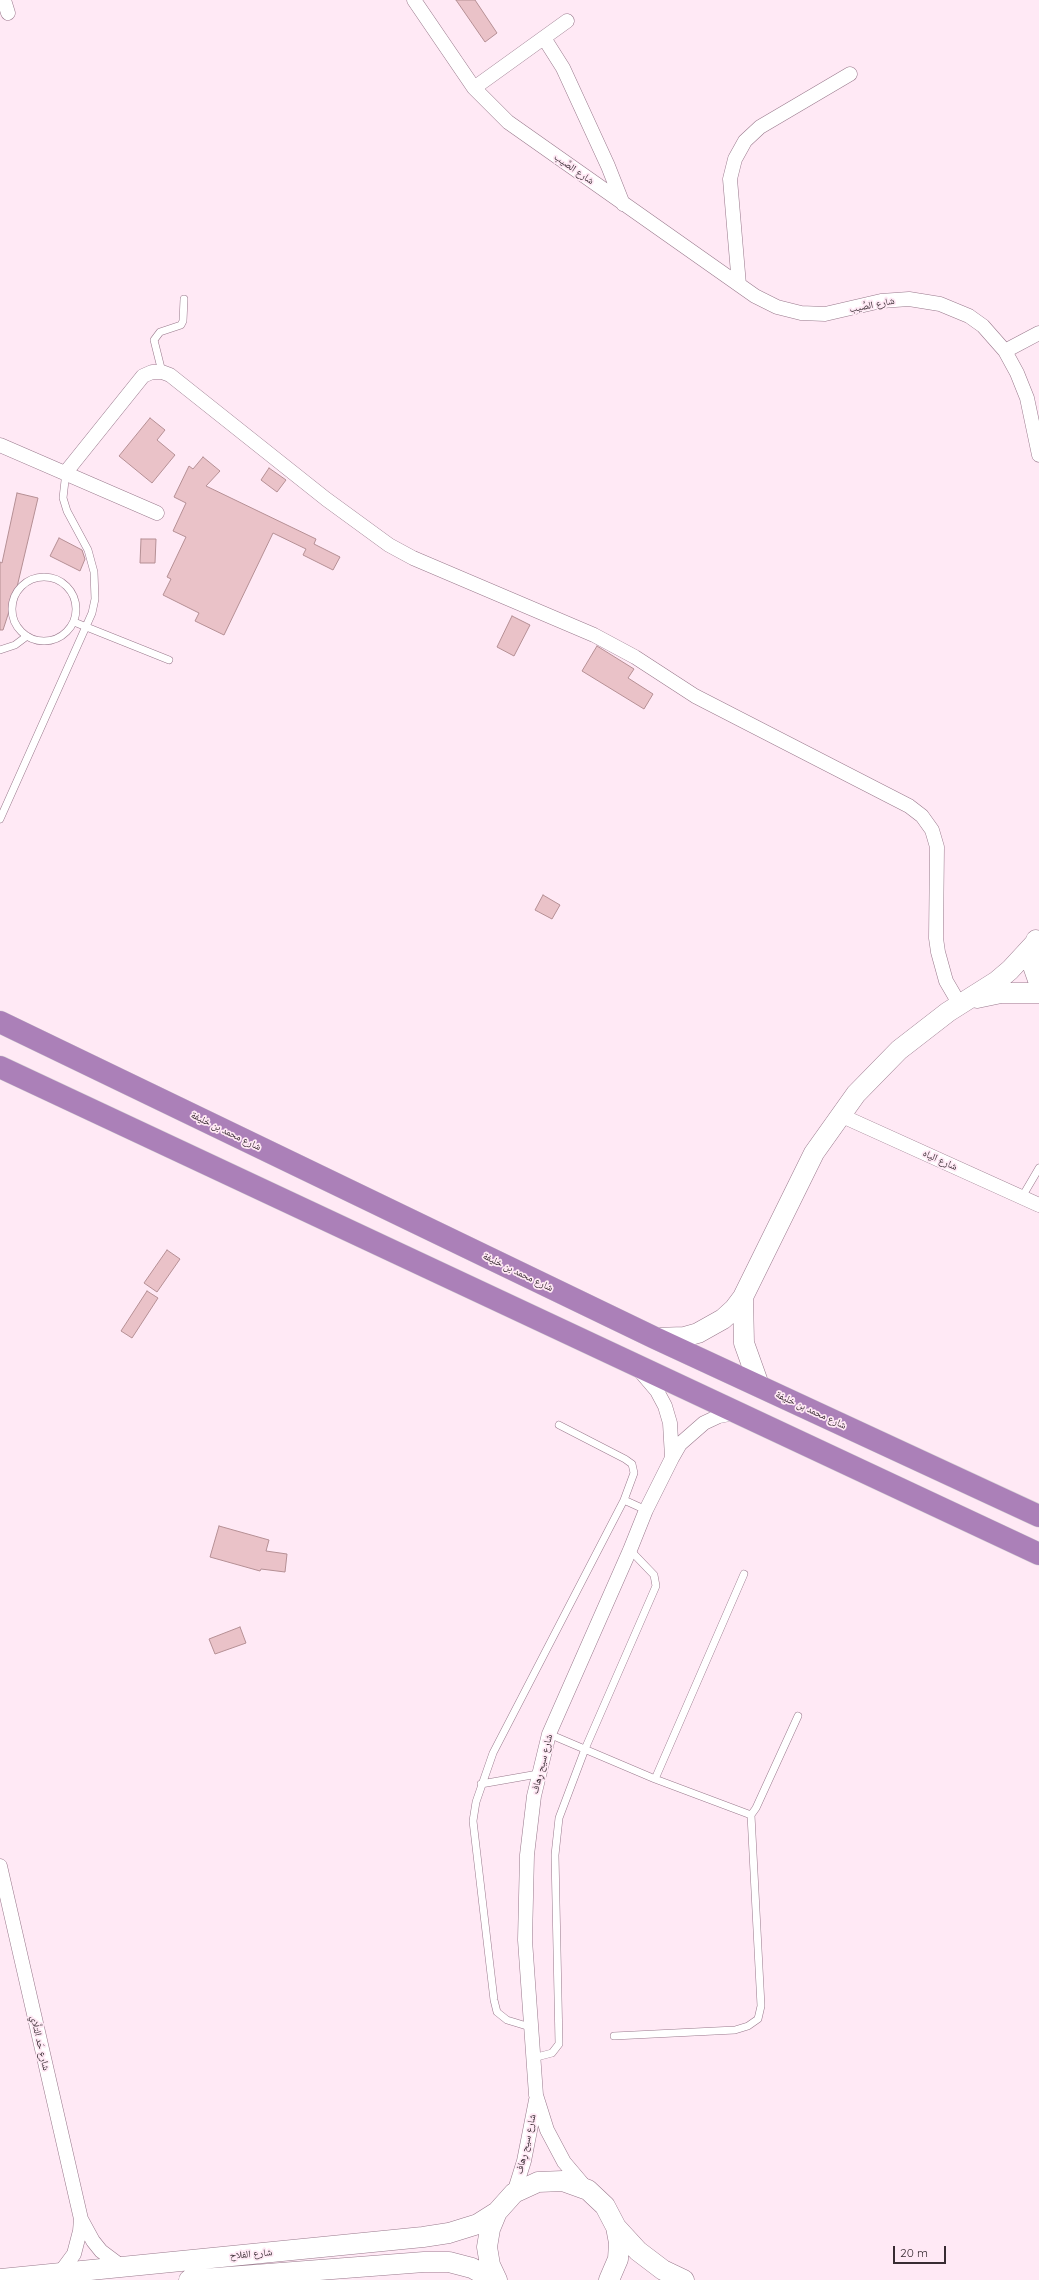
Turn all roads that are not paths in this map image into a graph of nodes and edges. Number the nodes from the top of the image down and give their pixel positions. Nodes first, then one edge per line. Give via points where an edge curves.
1 (414, 0) edge
2 (567, 22) dead end
3 (544, 38) junction
4 (850, 74) dead end
5 (474, 88) junction
6 (623, 204) junction
7 (739, 285) junction
8 (184, 299) dead end
9 (1039, 333) edge
10 (1006, 351) junction
11 (162, 372) junction
12 (0, 444) edge
13 (1039, 455) edge
14 (66, 472) junction
15 (157, 513) dead end
16 (74, 622) junction
17 (87, 627) junction
18 (27, 636) junction
19 (0, 650) edge
20 (169, 660) dead end
21 (0, 819) edge
22 (1037, 939) edge
23 (1039, 983) edge
24 (1039, 993) edge
25 (964, 1003) junction
26 (0, 1022) edge
27 (0, 1067) edge
28 (840, 1115) junction
29 (1039, 1168) edge
30 (1022, 1197) junction
31 (1039, 1205) edge
32 (743, 1297) junction
33 (655, 1338) junction
34 (634, 1365) junction
35 (759, 1385) junction
36 (735, 1413) junction
37 (558, 1425) dead end
38 (672, 1458) junction
39 (624, 1500) junction
40 (646, 1510) junction
41 (1039, 1516) edge
42 (630, 1550) junction
43 (1039, 1554) edge
44 (744, 1574) dead end
45 (798, 1716) dead end
46 (549, 1734) junction
47 (585, 1749) junction
48 (538, 1774) junction
49 (655, 1779) junction
50 (481, 1784) junction
51 (751, 1815) junction
52 (0, 1866) edge
53 (530, 2027) junction
54 (614, 2036) dead end
55 (533, 2058) junction
56 (536, 2095) junction
57 (588, 2190) junction
58 (514, 2192) junction
59 (497, 2212) junction
60 (81, 2219) junction
61 (616, 2227) junction
62 (121, 2266) junction
63 (60, 2273) junction
64 (262, 2277) edge
65 (222, 2278) edge
66 (0, 2279) edge
67 (189, 2280) edge
68 (496, 2280) edge
69 (609, 2280) edge
70 (684, 2280) edge

1 - 5 street, شارع الصَّيب
2 - 3 street
3 - 5 street
3 - 6 street via 563,68
4 - 7 street via 760,127 745,141 735,159 730,179
5 - 6 street, شارع الصَّيب via 508,122
6 - 7 street, شارع الصَّيب
7 - 10 street, شارع الصَّيب via 777,307 801,313 825,314 881,301 909,298 940,304 969,316 983,326
8 - 11 lane via 181,325 160,332 154,340
9 - 10 street
10 - 13 street, شارع الصَّيب via 1027,398
11 - 14 street via 152,372 136,383
11 - 25 street via 177,380 326,499 389,544 413,558 594,635 635,657 695,696 909,806 922,816 932,830 937,847 938,952 946,980
12 - 14 street
14 - 15 street
14 - 17 lane via 63,498 67,511 88,550 94,572 95,599
16 - 17 lane
16 - 18 lane via 62,636 54,640 36,640
16 - 18 lane via 76,603 68,587 52,577 34,578 19,588 12,605 15,623
17 - 20 lane
17 - 21 lane
18 - 19 lane via 15,645
22 - 23 street via 1032,963
22 - 25 street via 1010,970
24 - 25 street via 1001,993
25 - 28 street via 948,1012 899,1050 856,1094
26 - 33 highway, شارع محمد بن خليفة
27 - 34 highway
28 - 30 street, شارع الياه
28 - 32 street via 814,1153
29 - 30 lane
30 - 31 street, شارع الياه
32 - 33 street via 723,1319 698,1333 684,1337
32 - 35 street via 744,1342
33 - 35 highway, شارع محمد بن خليفة
34 - 36 highway
34 - 38 street, شارع سيح رِهاف via 657,1391 665,1406 670,1423
35 - 41 highway, شارع محمد بن خليفة
36 - 38 street, شارع سيح رِهاف via 719,1416 704,1423 680,1444
36 - 43 highway
37 - 39 lane via 632,1464 634,1473
38 - 40 street, شارع سيح رِهاف
39 - 40 lane
39 - 50 lane via 493,1753
40 - 42 street, شارع سيح رِهاف
42 - 46 street, شارع سيح رِهاف
42 - 47 lane via 654,1575 656,1586
44 - 49 lane
45 - 51 lane
46 - 47 lane
46 - 48 street, شارع سيح رِهاف
47 - 49 lane
47 - 55 lane via 558,1818 556,1834 559,2044 552,2053
48 - 50 lane
48 - 53 street, شارع سيح رِهاف via 527,1855 525,1940
49 - 51 lane
50 - 53 lane via 474,1821 494,2000 497,2012 507,2020
51 - 54 lane via 761,2006 758,2019 748,2026 735,2030
52 - 60 street, شارع حَد التلَّاي
53 - 55 street, شارع سيح رِهاف
55 - 56 street, شارع سيح رِهاف
56 - 57 street, شارع سيح رِهاف via 546,2130 564,2162
56 - 58 street, شارع سيح رِهاف via 527,2148
57 - 58 street via 564,2181 538,2182
57 - 61 street via 605,2206
58 - 59 street
59 - 62 street, شارع الفلاح via 478,2224 450,2233 423,2237
59 - 68 street via 490,2229 488,2247 490,2265
60 - 62 street, شارع حَد التلَّاي via 101,2251
60 - 63 street, شارع حَد التلَّاي via 74,2254
61 - 69 street via 618,2259
61 - 70 street via 638,2251 663,2270
62 - 63 street, شارع الفلاح
63 - 66 street, شارع الفلاح
64 - 65 street, شارع الفلاح
64 - 68 street, شارع الفلاح via 443,2262 472,2268
65 - 67 street, شارع الفلاح

